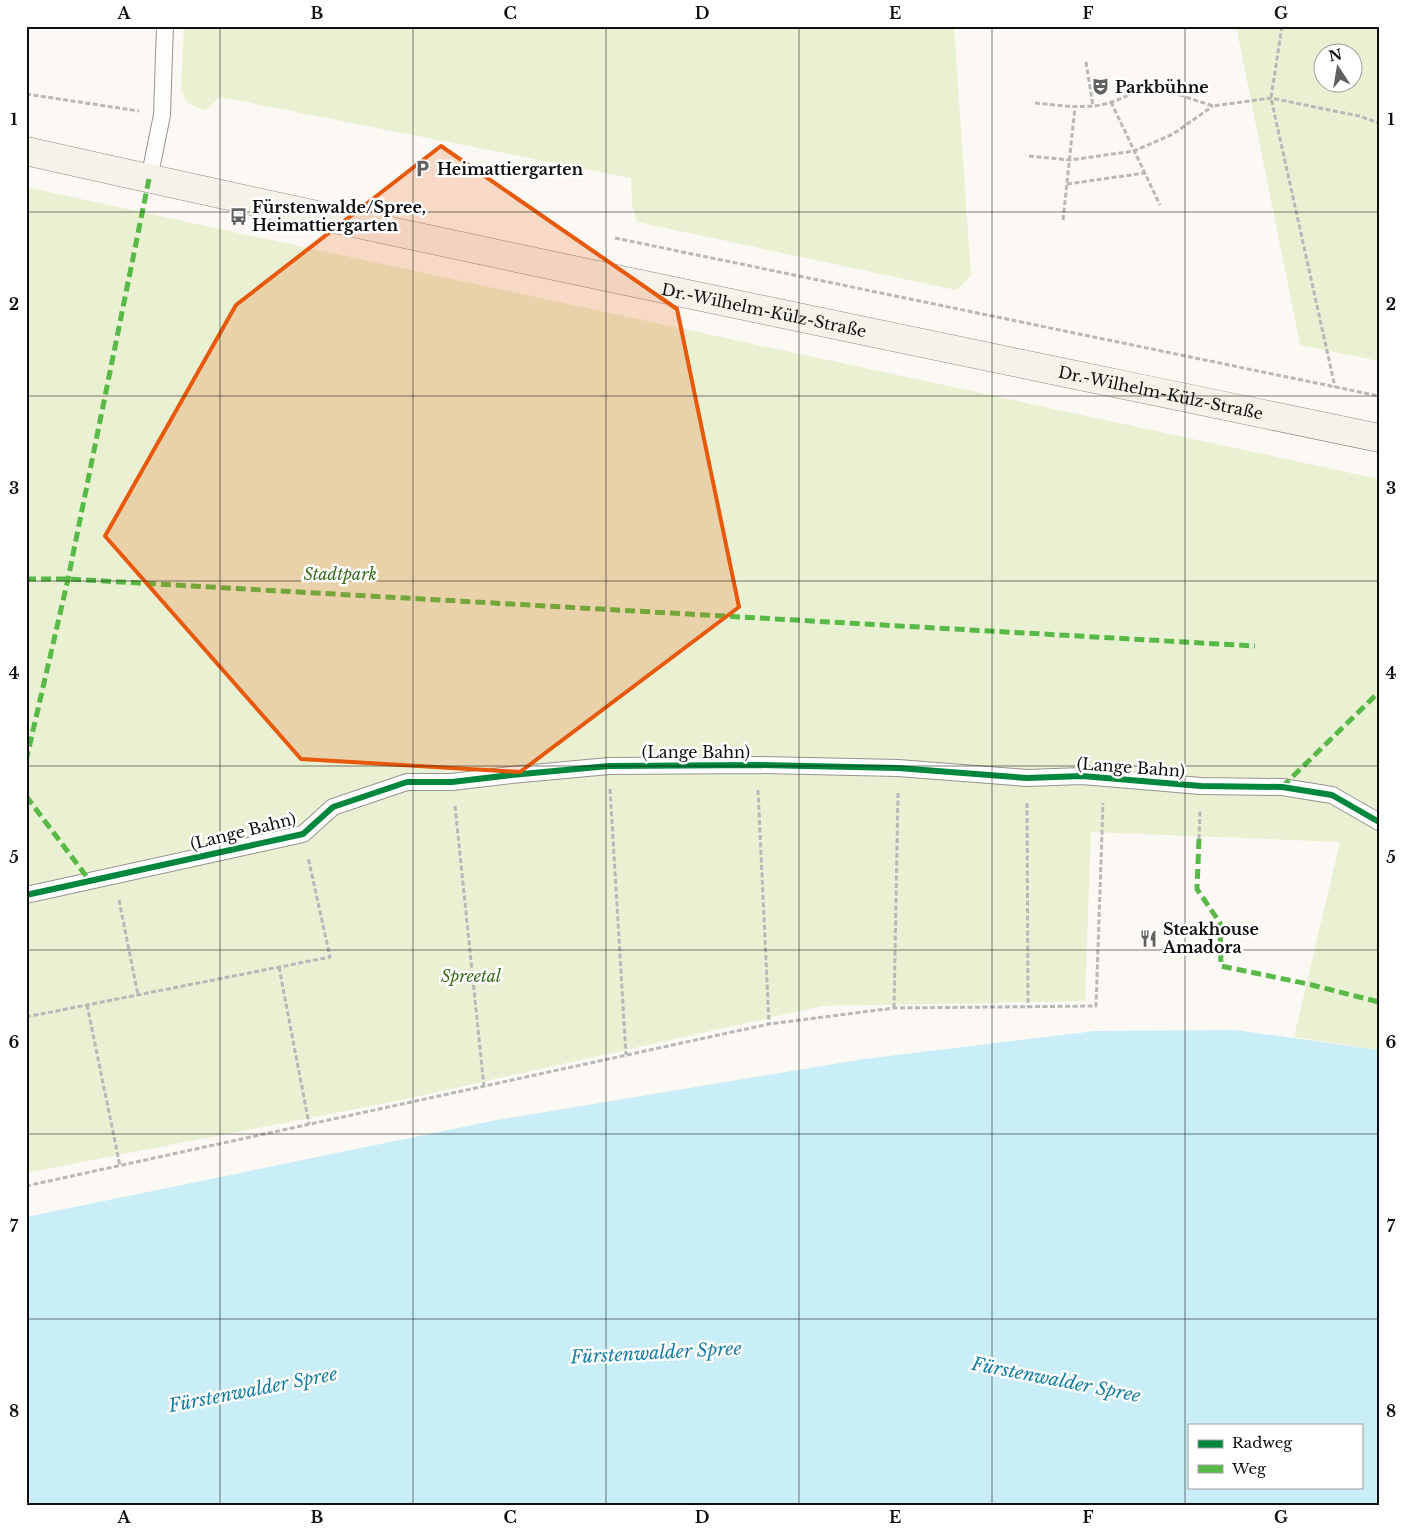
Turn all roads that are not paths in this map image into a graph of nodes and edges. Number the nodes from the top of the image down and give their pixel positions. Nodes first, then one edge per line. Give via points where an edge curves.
1 (165, 26) edge
2 (26, 151) edge
3 (149, 179) junction
4 (1379, 438) edge
5 (1379, 822) edge
6 (26, 895) edge

1 - 3 lane via 162,115
2 - 3 main road, Dr.-Wilhelm-Külz-Straße
3 - 4 main road, Dr.-Wilhelm-Külz-Straße
5 - 6 lane, (Lange Bahn) via 1332,795 1282,787 1201,786 1082,776 1027,778 898,768 608,766 452,782 407,782 333,807 303,834

